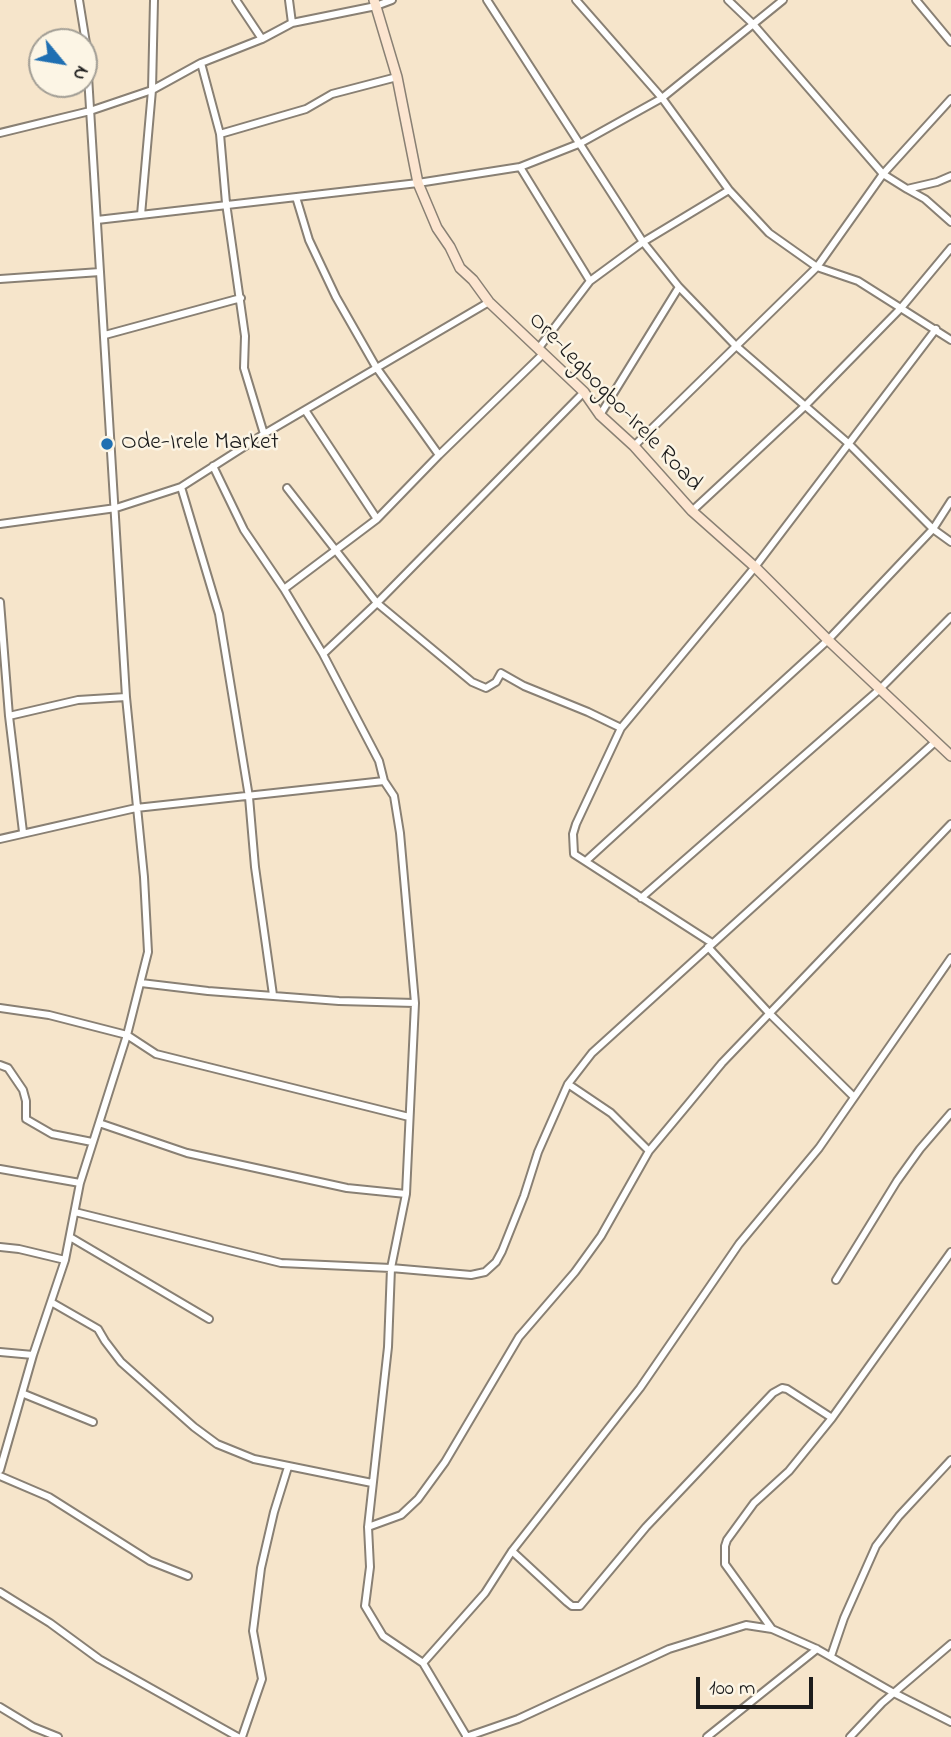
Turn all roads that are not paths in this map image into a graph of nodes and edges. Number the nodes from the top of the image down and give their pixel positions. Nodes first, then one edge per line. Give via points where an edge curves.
1 (79, 0) edge
2 (154, 0) edge
3 (236, 0) edge
4 (289, 0) edge
5 (392, 0) edge
6 (487, 0) edge
7 (576, 0) edge
8 (728, 0) edge
9 (783, 0) edge
10 (916, 0) edge
11 (375, 3) edge
12 (292, 23) junction
13 (753, 24) junction
14 (262, 39) junction
15 (951, 42) edge
16 (201, 63) junction
17 (397, 77) junction
18 (152, 90) junction
19 (663, 98) junction
20 (951, 99) edge
21 (90, 111) junction
22 (0, 133) edge
23 (220, 134) junction
24 (581, 143) junction
25 (520, 167) junction
26 (883, 174) junction
27 (951, 176) edge
28 (418, 183) junction
29 (907, 189) junction
30 (729, 190) junction
31 (296, 197) junction
32 (226, 203) junction
33 (141, 215) junction
34 (97, 220) junction
35 (951, 222) edge
36 (643, 242) junction
37 (951, 248) edge
38 (817, 267) junction
39 (100, 272) junction
40 (0, 279) edge
41 (590, 281) junction
42 (680, 287) junction
43 (241, 298) junction
44 (489, 302) junction
45 (901, 308) junction
46 (936, 329) junction
47 (105, 335) junction
48 (951, 340) edge
49 (735, 345) junction
50 (540, 351) junction
51 (376, 367) junction
52 (584, 392) junction
53 (805, 406) junction
54 (305, 410) junction
55 (600, 415) junction
56 (264, 434) junction
57 (848, 443) junction
58 (634, 446) junction
59 (439, 455) junction
60 (213, 466) junction
61 (181, 487) junction
62 (287, 488) dead end
63 (951, 501) edge
64 (116, 508) junction
65 (692, 511) junction
66 (377, 519) junction
67 (0, 524) edge
68 (933, 529) junction
69 (951, 542) edge
70 (338, 551) junction
71 (755, 567) junction
72 (284, 589) junction
73 (0, 602) edge
74 (377, 603) junction
75 (951, 617) edge
76 (828, 640) junction
77 (323, 654) junction
78 (2, 662) edge
79 (880, 689) junction
80 (126, 697) junction
81 (9, 716) junction
82 (621, 728) junction
83 (935, 742) junction
84 (951, 756) edge
85 (384, 781) junction
86 (249, 797) junction
87 (136, 808) junction
88 (951, 824) edge
89 (23, 832) junction
90 (0, 838) edge
91 (587, 860) junction
92 (641, 898) junction
93 (710, 945) junction
94 (951, 958) edge
95 (141, 983) junction
96 (273, 995) junction
97 (415, 1003) junction
98 (0, 1008) edge
99 (769, 1013) junction
100 (127, 1035) junction
101 (0, 1065) edge
102 (568, 1084) junction
103 (855, 1097) junction
104 (951, 1114) edge
105 (409, 1116) junction
106 (99, 1123) junction
107 (92, 1142) junction
108 (649, 1151) junction
109 (0, 1169) edge
110 (80, 1183) junction
111 (406, 1194) junction
112 (75, 1212) junction
113 (70, 1237) junction
114 (0, 1247) edge
115 (951, 1252) edge
116 (65, 1260) junction
117 (391, 1268) junction
118 (836, 1280) dead end
119 (51, 1302) junction
120 (209, 1319) dead end
121 (0, 1352) edge
122 (33, 1355) junction
123 (24, 1394) junction
124 (832, 1418) junction
125 (93, 1422) dead end
126 (0, 1446) edge
127 (9, 1446) junction
128 (951, 1461) edge
129 (288, 1467) junction
130 (0, 1470) edge
131 (0, 1476) edge
132 (372, 1483) junction
133 (368, 1527) junction
134 (512, 1551) junction
135 (188, 1576) dead end
136 (0, 1592) edge
137 (772, 1629) junction
138 (951, 1644) edge
139 (817, 1649) junction
140 (831, 1656) junction
141 (423, 1663) junction
142 (894, 1693) junction
143 (0, 1707) edge
144 (951, 1722) edge
145 (58, 1737) edge
146 (240, 1737) edge
147 (467, 1737) edge
148 (707, 1737) edge
149 (850, 1737) edge

1 - 21 street
2 - 18 street
3 - 14 street
4 - 12 street
5 - 11 street
6 - 24 street
7 - 19 street
8 - 13 street
9 - 13 street
10 - 15 street
11 - 12 street
11 - 17 main road, Ore-Legbogbo-Irele Road
12 - 14 street
13 - 19 street
13 - 26 street
14 - 16 street
16 - 18 street
16 - 23 street
17 - 23 street via 332,94 306,109
17 - 28 main road, Ore-Legbogbo-Irele Road
18 - 21 street
18 - 33 street
19 - 24 street
19 - 30 street
20 - 26 street
21 - 22 street
21 - 34 street
23 - 32 street
24 - 25 street
24 - 36 street
25 - 28 street
25 - 41 street
26 - 29 street
26 - 38 street
27 - 29 street
28 - 31 street
28 - 44 main road, Ore-Legbogbo-Irele Road via 454,258
29 - 35 street
30 - 36 street
30 - 38 street via 769,233
31 - 32 street
31 - 51 street via 309,240
32 - 33 street
32 - 43 street
33 - 34 street
34 - 39 street
36 - 41 street
36 - 42 street
37 - 45 street
38 - 45 street via 858,281
38 - 49 street
39 - 40 street
39 - 47 street
41 - 50 street
42 - 49 street
42 - 55 street
43 - 47 street
43 - 56 street via 244,369
44 - 50 main road, Ore-Legbogbo-Irele Road
44 - 51 street
45 - 46 street
45 - 53 street
46 - 48 street
46 - 57 street
47 - 64 street
49 - 53 street
49 - 58 street
50 - 52 main road, Ore-Legbogbo-Irele Road
50 - 59 street
51 - 54 street
51 - 59 street
52 - 55 main road, Ore-Legbogbo-Irele Road
52 - 74 street
53 - 57 street
53 - 65 street
54 - 56 street
54 - 66 street
55 - 58 main road, Ore-Legbogbo-Irele Road
56 - 60 street
57 - 68 street
57 - 71 street
58 - 65 main road, Ore-Legbogbo-Irele Road
59 - 66 street
60 - 61 street
60 - 72 street via 244,530
61 - 64 street
61 - 86 street via 219,614
62 - 70 street
63 - 68 street
64 - 67 street
64 - 80 street
65 - 71 main road, Ore-Legbogbo-Irele Road
66 - 70 street
68 - 69 street
68 - 76 street
70 - 72 street
70 - 74 street
71 - 76 main road, Ore-Legbogbo-Irele Road
71 - 82 street
72 - 77 street
73 - 78 street
74 - 77 street
74 - 82 street via 481,687 491,685 501,673
75 - 79 street
76 - 79 main road, Ore-Legbogbo-Irele Road
76 - 91 street
77 - 85 street via 379,761
78 - 81 street
79 - 83 main road, Ore-Legbogbo-Irele Road
79 - 92 street
80 - 81 street via 78,700
80 - 87 street
81 - 89 street
82 - 91 street via 573,834 574,854
83 - 84 main road, Ore-Legbogbo-Irele Road
83 - 93 street
85 - 86 street
85 - 97 street via 394,796 400,833
86 - 87 street
86 - 96 street
87 - 89 street
87 - 95 street via 148,952
88 - 99 street
89 - 90 street
91 - 92 street
92 - 93 street
93 - 99 street
93 - 102 street via 608,1036
94 - 103 street
95 - 96 street
95 - 100 street
96 - 97 street
97 - 105 street
98 - 100 street
99 - 103 street
99 - 108 street
100 - 105 street via 156,1054
100 - 106 street
101 - 107 street via 8,1068 23,1090 26,1119 52,1134
102 - 108 street via 611,1113
102 - 117 street via 502,1251 491,1268 478,1275
103 - 134 street via 739,1244 640,1388
104 - 118 street via 897,1181
105 - 111 street
106 - 107 street
106 - 111 street via 187,1153 347,1188
107 - 110 street
108 - 133 street via 601,1236 519,1337 425,1490 401,1515
109 - 110 street
110 - 112 street
111 - 117 street
112 - 113 street
112 - 117 street via 281,1263
113 - 116 street
113 - 120 street
114 - 116 street
115 - 124 street
116 - 119 street
117 - 132 street via 388,1347
119 - 122 street
119 - 129 street via 99,1329 121,1362 217,1444
121 - 122 street
122 - 123 street
123 - 125 street
123 - 127 street
124 - 134 street via 787,1389 773,1393 646,1527 580,1606 567,1602
124 - 137 street via 789,1471 754,1503 724,1546 725,1564
126 - 127 street
127 - 130 street
128 - 140 street via 876,1546
129 - 132 street
129 - 146 street via 261,1568 253,1631 262,1679
131 - 135 street via 49,1497 150,1561
132 - 133 street
133 - 141 street via 367,1612 383,1636
134 - 141 street via 485,1593
136 - 146 street via 99,1659
137 - 139 street
137 - 147 street via 746,1625 700,1638
138 - 142 street
139 - 140 street
139 - 148 street
140 - 142 street
141 - 147 street
142 - 144 street
142 - 149 street
143 - 145 street

